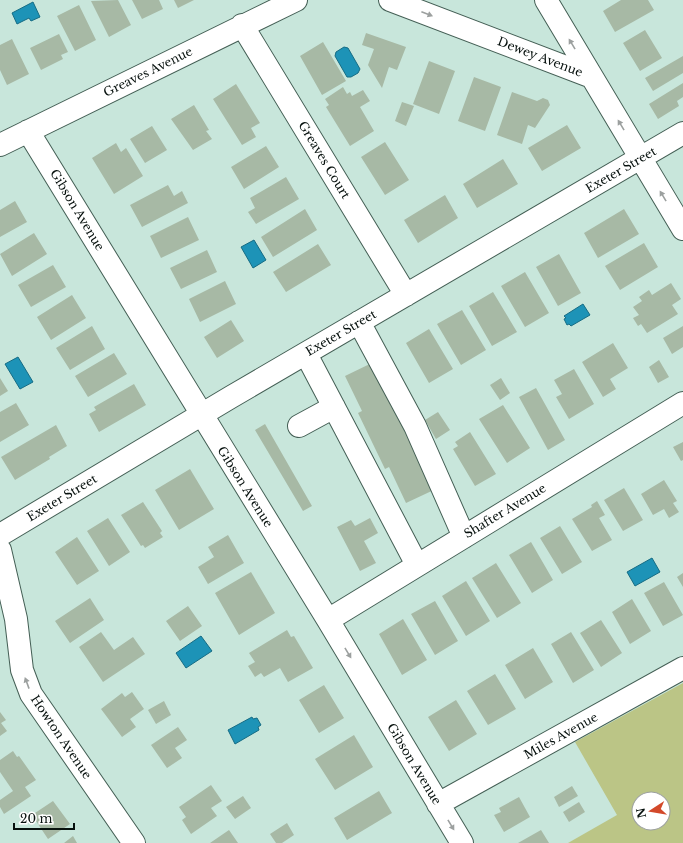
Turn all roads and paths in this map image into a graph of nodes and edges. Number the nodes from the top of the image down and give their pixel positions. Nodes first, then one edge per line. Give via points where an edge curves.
1 (296, 0) edge
2 (390, 0) edge
3 (546, 0) edge
4 (242, 25) junction
5 (592, 77) junction
6 (28, 131) junction
7 (683, 133) edge
8 (0, 145) edge
9 (640, 159) junction
10 (683, 229) edge
11 (406, 295) junction
12 (359, 322) junction
13 (306, 354) junction
14 (683, 403) edge
15 (334, 408) junction
16 (201, 415) junction
17 (299, 426) dead end
18 (0, 535) edge
19 (464, 536) junction
20 (0, 550) edge
21 (417, 565) junction
22 (328, 620) junction
23 (683, 668) edge
24 (438, 804) junction
25 (134, 843) edge
26 (462, 843) edge

1 - 4 street, Greaves Avenue
2 -> 5 street, Dewey Avenue
5 -> 3 street
4 - 6 street, Greaves Avenue
4 - 11 street, Greaves Court
9 -> 5 street, Dewey Avenue
6 - 8 street, Greaves Avenue
6 - 16 street, Gibson Avenue
7 - 9 street, Exeter Street
10 -> 9 street, Dewey Avenue
9 - 11 street, Exeter Street
11 - 12 street, Exeter Street
12 - 13 street, Exeter Street
12 - 19 street via 415,426
13 - 15 street
13 - 16 street, Exeter Street
14 - 19 street, Shafter Avenue
15 - 17 street
15 - 21 street
16 - 18 street, Exeter Street
16 - 22 street, Gibson Avenue
19 - 21 street, Shafter Avenue
25 -> 20 street, Howton Avenue via 31,694 22,670 16,619
21 - 22 street, Shafter Avenue
22 -> 24 street, Gibson Avenue
23 - 24 street, Miles Avenue
24 -> 26 street, Gibson Avenue

